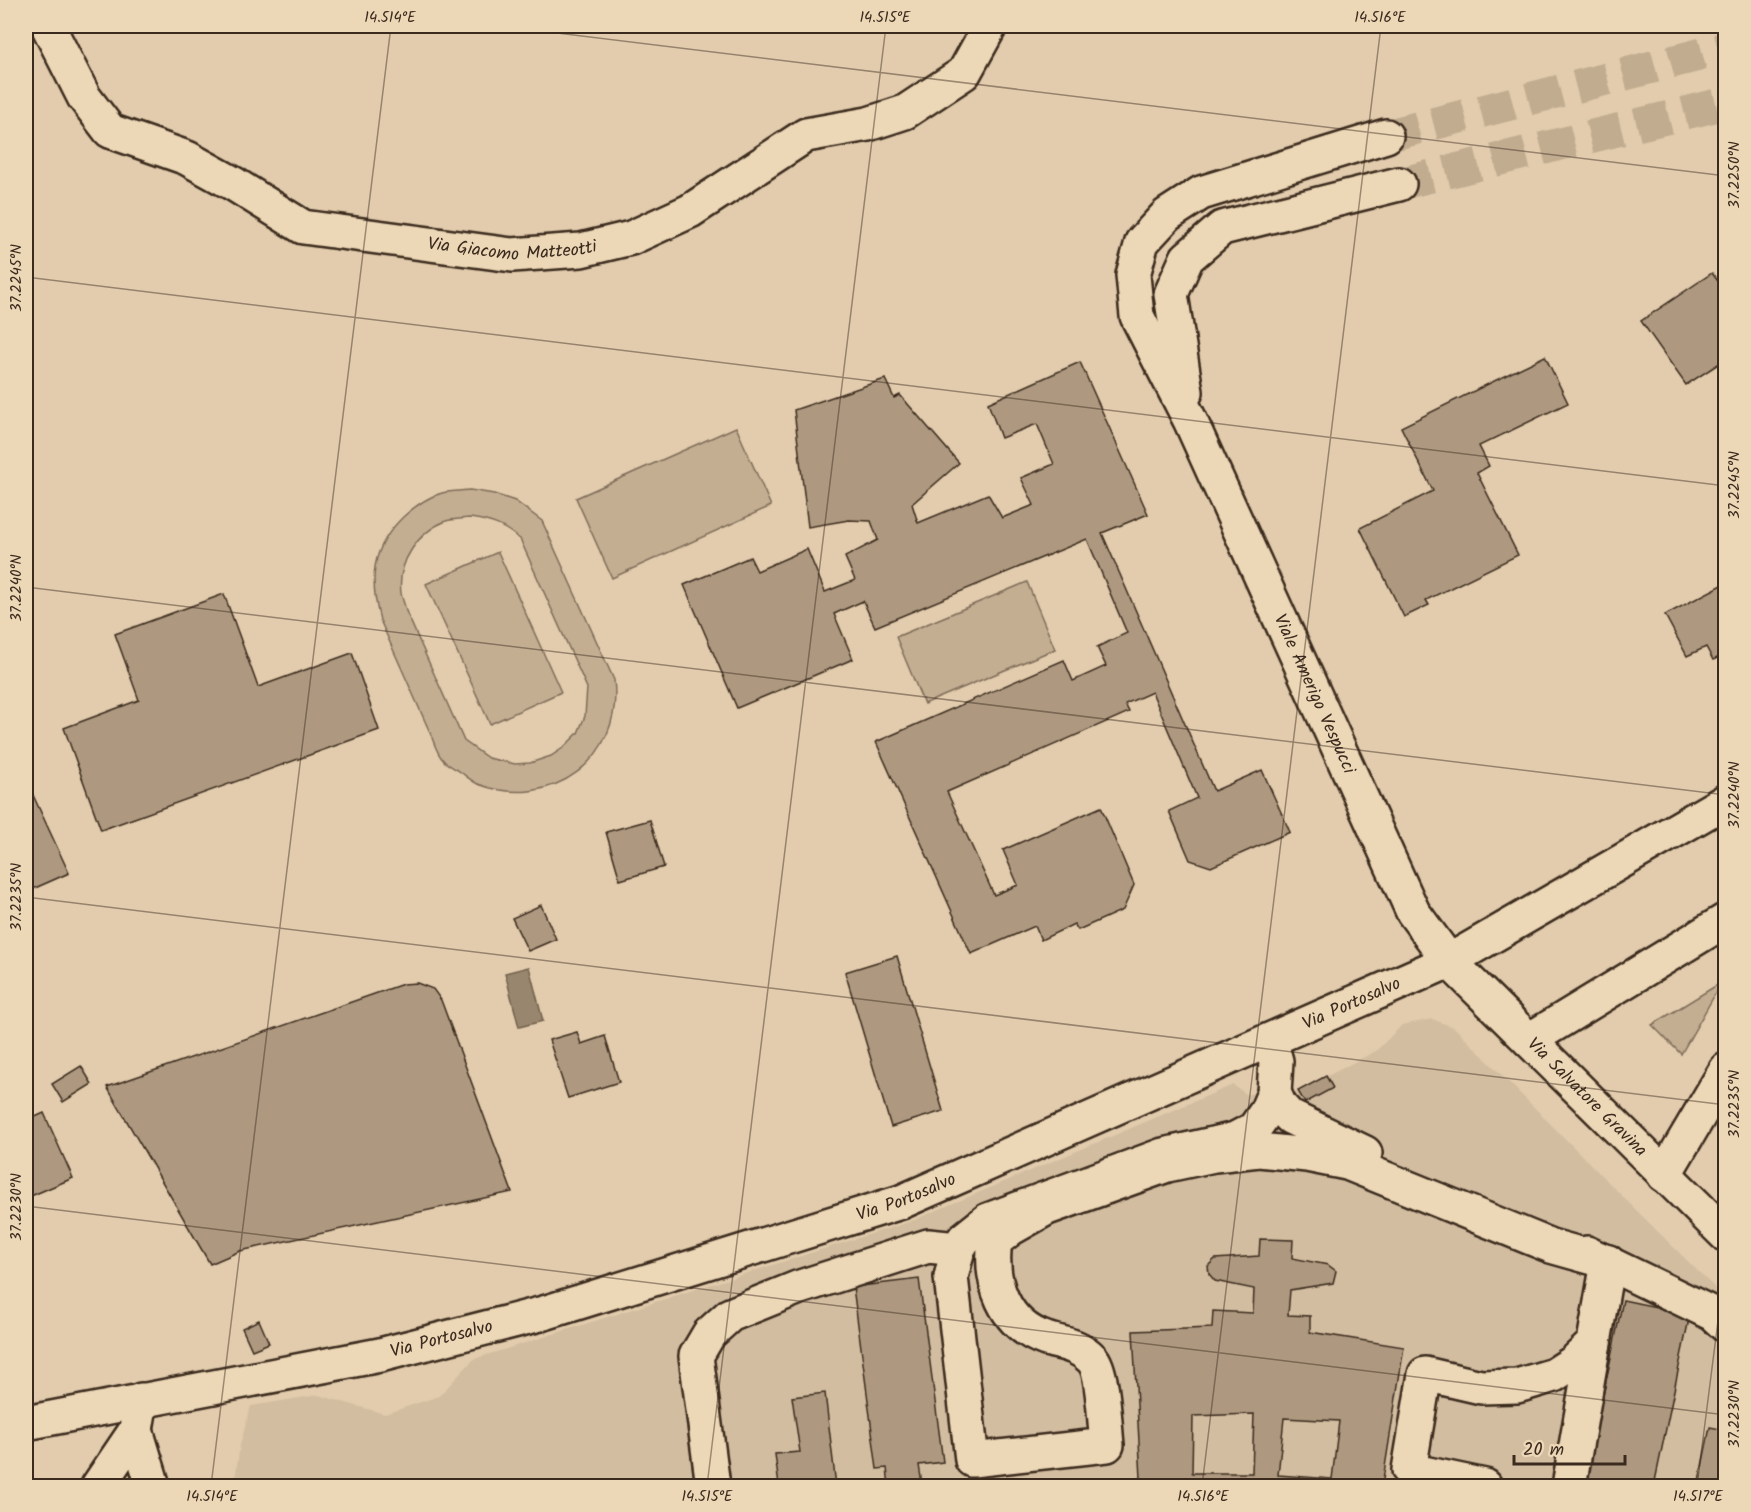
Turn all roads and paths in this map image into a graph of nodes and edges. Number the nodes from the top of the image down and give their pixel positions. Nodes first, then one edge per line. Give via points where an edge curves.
1 (48, 26) edge
2 (990, 26) edge
3 (1386, 136) tunnel mouth
4 (1399, 184) tunnel mouth
5 (1190, 420) junction
6 (1725, 801) edge
7 (1725, 920) edge
8 (1449, 961) junction
9 (1270, 1040) junction
10 (1529, 1040) junction
11 (1725, 1070) edge
12 (1277, 1100) junction
13 (1259, 1150) junction
14 (1664, 1174) junction
15 (1725, 1235) edge
16 (958, 1249) junction
17 (1608, 1262) junction
18 (1725, 1326) edge
19 (1594, 1343) junction
20 (138, 1415) junction
21 (26, 1423) edge
22 (98, 1486) edge
23 (153, 1486) edge
24 (713, 1486) edge
25 (1485, 1486) edge
26 (1569, 1486) edge

1 - 2 street, Via Giacomo Matteotti via 84,97 110,131 187,158 303,227 512,255 581,250 631,238 690,211 806,135 868,124 905,112 964,73
3 - 5 street via 1201,193 1167,214 1142,242 1133,275 1137,316
4 - 5 street via 1222,228 1187,258 1172,294
5 - 8 street, Viale Amerigo Vespucci via 1413,912
6 - 8 street, Via Portosalvo
7 - 10 street
8 - 9 street, Via Portosalvo
8 - 10 street, Via Salvatore Gravina
9 - 12 street
9 - 20 street, Via Portosalvo via 901,1202 544,1313
10 - 14 street, Via Salvatore Gravina
11 - 14 street
12 - 13 street via 1272,1135
12 - 16 street via 1254,1129 1235,1138 1164,1155 1020,1207 988,1220 964,1239
12 - 17 street via 1290,1117 1320,1133
13 - 16 street via 1167,1165 1047,1208 995,1241 993,1260 999,1294 1009,1314 1028,1330 1073,1345 1093,1360 1099,1374 1107,1445 972,1460 951,1277
13 - 17 street via 1347,1163 1551,1246
14 - 15 street, Via Salvatore Gravina
16 - 24 street via 928,1246 797,1288 730,1315 708,1334 696,1356
17 - 18 street via 1713,1314
17 - 19 street
19 - 25 street via 1554,1375 1516,1386 1481,1388 1425,1374 1409,1470
19 - 26 street
20 - 21 street, Via Portosalvo
20 - 22 street
20 - 23 street

